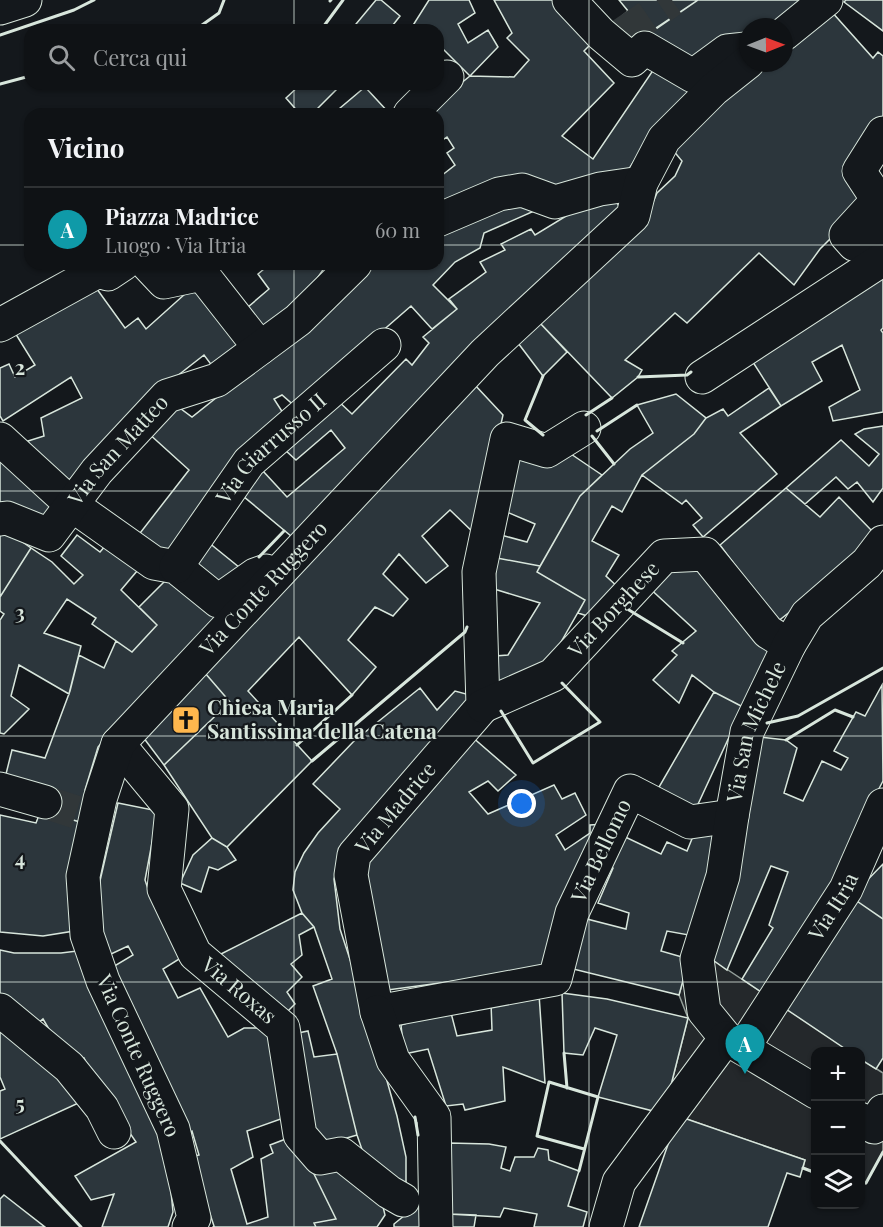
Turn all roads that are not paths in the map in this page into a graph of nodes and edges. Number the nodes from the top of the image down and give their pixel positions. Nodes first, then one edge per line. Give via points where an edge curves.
1 (25, 0) edge
2 (569, 0) edge
3 (826, 0) edge
4 (0, 8) edge
5 (793, 27) edge
6 (739, 50) edge
7 (739, 69) edge
8 (447, 77) dead end
9 (444, 80) edge
10 (434, 90) edge
11 (416, 108) edge
12 (883, 133) edge
13 (641, 183) junction
14 (444, 217) edge
15 (883, 230) edge
16 (883, 259) edge
17 (114, 270) edge
18 (153, 270) edge
19 (349, 270) edge
20 (0, 325) edge
21 (384, 345) dead end
22 (260, 348) junction
23 (702, 377) dead end
24 (584, 428) dead end
25 (0, 439) edge
26 (72, 505) junction
27 (0, 519) edge
28 (883, 542) edge
29 (292, 560) junction
30 (176, 567) junction
31 (789, 645) junction
32 (483, 706) junction
33 (118, 744) junction
34 (0, 789) edge
35 (45, 802) tunnel mouth
36 (883, 805) edge
37 (732, 816) junction
38 (0, 1010) edge
39 (377, 1012) junction
40 (734, 1043) junction
41 (811, 1089) edge
42 (114, 1132) dead end
43 (403, 1200) dead end
44 (189, 1227) edge
45 (436, 1227) edge
46 (606, 1227) edge

1 - 4 street
2 - 6 street via 615,38 632,60 645,48 693,76 727,51
3 - 5 street
7 - 13 street, Via Conte Ruggero via 664,139
8 - 9 street
10 - 11 street
12 - 15 street via 859,171 878,200 846,235 854,244 866,242
13 - 14 street via 555,202 522,190 499,194
13 - 29 street, Via Conte Ruggero via 633,216 485,353
16 - 23 street
17 - 20 street via 108,274 98,271
18 - 22 street via 164,282 202,274
19 - 22 street, Via San Matteo via 298,320
21 - 30 street, Via Giarrusso II via 249,462
22 - 26 street, Via San Matteo via 217,380 167,396 97,471
24 - 32 street via 547,451 507,439 479,572
25 - 26 street
26 - 27 street, Via San Matteo via 48,535 7,518
26 - 30 street via 154,563
28 - 31 street, Via San Michele via 867,563 807,615
29 - 30 street via 255,575 218,601
29 - 33 street, Via Conte Ruggero
31 - 32 street, Via Borghese via 768,632 705,554 664,556 553,675
31 - 37 street, Via San Michele via 747,732
32 - 39 street, Via Madrice via 354,855 351,875
33 - 43 street, Via Roxas via 172,808 164,889 195,954 283,1028 300,1135 320,1158 340,1154
33 - 44 street, Via Conte Ruggero via 90,816 83,876 87,935 103,981 173,1129 195,1218
34 - 35 street
36 - 40 street, Via Itria via 846,889 773,1001
37 - 39 street, Via Bellomo via 690,822 630,791 572,913 555,979
37 - 40 street, Via San Michele via 723,876 697,959 704,1011
38 - 42 street via 69,1067 102,1108
39 - 45 street, Via Madrice via 393,1060 434,1117
40 - 41 street
40 - 46 street, Via Itria via 669,1114 619,1182

